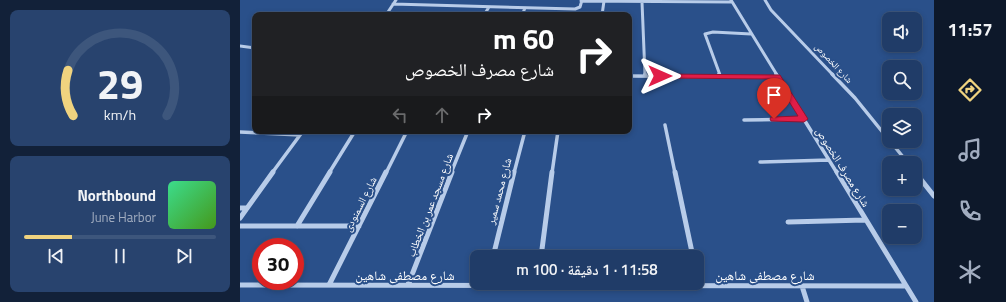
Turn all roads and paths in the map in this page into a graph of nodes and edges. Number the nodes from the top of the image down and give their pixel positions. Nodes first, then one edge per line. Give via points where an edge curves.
1 (396, 0) edge
2 (581, 0) edge
3 (765, 0) edge
4 (604, 1) junction
5 (731, 1) edge
6 (642, 2) junction
7 (393, 4) junction
8 (489, 7) junction
9 (525, 8) junction
10 (561, 9) junction
11 (388, 12) edge
12 (486, 12) edge
13 (523, 12) edge
14 (560, 12) edge
15 (602, 12) edge
16 (751, 34) junction
17 (240, 46) edge
18 (252, 48) edge
19 (632, 76) edge
20 (645, 76) junction
21 (720, 76) junction
22 (778, 77) junction
23 (804, 119) junction
24 (744, 120) dead end
25 (665, 125) dead end
26 (882, 131) edge
27 (240, 132) edge
28 (252, 133) edge
29 (280, 134) edge
30 (354, 134) edge
31 (405, 134) edge
32 (467, 134) edge
33 (524, 134) edge
34 (558, 134) edge
35 (300, 135) joint
36 (896, 148) edge
37 (902, 156) edge
38 (829, 160) junction
39 (760, 162) dead end
40 (922, 181) edge
41 (934, 196) edge
42 (240, 208) edge
43 (248, 208) junction
44 (240, 218) edge
45 (865, 220) junction
46 (788, 222) dead end
47 (240, 226) edge
48 (297, 226) junction
49 (359, 226) junction
50 (494, 250) edge
51 (542, 250) edge
52 (692, 250) edge
53 (470, 284) edge
54 (408, 285) junction
55 (240, 286) edge
56 (329, 286) junction
57 (704, 286) edge
58 (802, 286) junction
59 (906, 286) junction
60 (807, 302) edge
61 (916, 302) edge

1 - 7 street
2 - 4 street
2 - 10 street via 578,9
3 - 26 street, شارع الخصوص via 855,98
4 - 6 street
4 - 15 street
5 - 6 street
5 - 16 street, شارع مصرف الخصوص
6 - 20 street
7 - 8 street
7 - 11 street
8 - 9 street
8 - 12 street
9 - 10 street
9 - 13 street
10 - 14 street
16 - 21 street via 705,34
16 - 22 street, شارع مصرف الخصوص
17 - 18 street
19 - 20 street
20 - 21 street
21 - 22 street
22 - 23 street, شارع مصرف الخصوص
23 - 24 street
23 - 38 street, شارع مصرف الخصوص
25 - 52 street
27 - 28 street
29 - 35 street
30 - 48 street
31 - 49 street, شارع السمنودى
32 - 54 street, شارع مسجد عمر بن الخطاب
33 - 50 street, شارع محمد سمير
34 - 51 street
35 - 43 street
36 - 37 street, شارع الخصوص
38 - 39 street
38 - 45 street, شارع مصرف الخصوص
40 - 41 street
42 - 43 street
43 - 44 street
45 - 46 street
45 - 59 street, شارع مصرف الخصوص
47 - 48 street
48 - 49 street
49 - 56 street, شارع السمنودى
53 - 54 street, شارع مصطفى شاهين
54 - 56 street, شارع مصطفى شاهين
55 - 56 street, شارع مصطفى شاهين
57 - 58 street, شارع مصطفى شاهين
58 - 59 street, شارع مصطفى شاهين
58 - 60 street
59 - 61 street, شارع مصرف الخصوص

